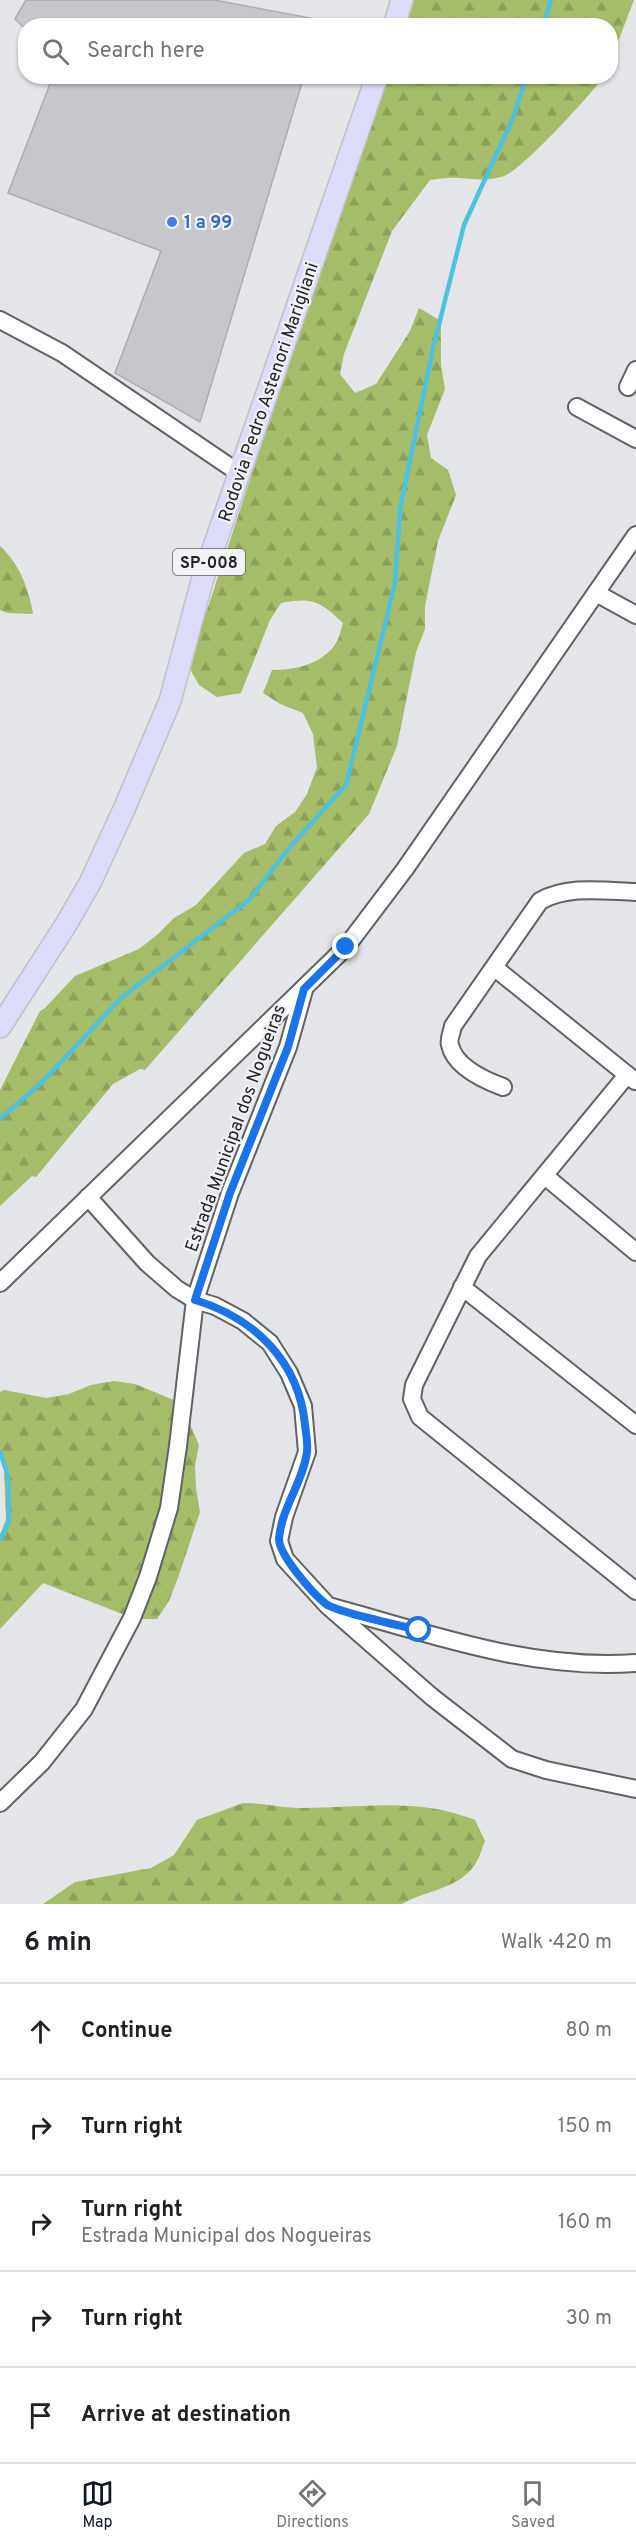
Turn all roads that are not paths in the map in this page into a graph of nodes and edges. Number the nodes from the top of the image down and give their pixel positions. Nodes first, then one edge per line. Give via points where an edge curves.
1 (402, 0) edge
2 (396, 18) edge
3 (374, 84) edge
4 (0, 320) edge
5 (636, 370) edge
6 (628, 387) dead end
7 (577, 407) dead end
8 (636, 439) edge
9 (239, 473) junction
10 (636, 535) edge
11 (596, 593) junction
12 (636, 615) edge
13 (636, 891) edge
14 (495, 968) junction
15 (304, 989) junction
16 (0, 1027) edge
17 (632, 1078) edge
18 (503, 1087) dead end
19 (545, 1176) junction
20 (88, 1197) junction
21 (636, 1252) edge
22 (0, 1283) edge
23 (462, 1287) junction
24 (195, 1300) junction
25 (636, 1425) edge
26 (636, 1591) edge
27 (328, 1606) junction
28 (636, 1663) edge
29 (636, 1789) edge
30 (0, 1803) edge

1 - 2 main road
3 - 9 main road, Rodovia Pedro Astenori Marigliani / SP-008
4 - 9 street via 62,353
5 - 6 street
7 - 8 street
9 - 16 main road, Rodovia Pedro Astenori Marigliani / SP-008 via 202,582 170,701 125,807 85,892
10 - 11 street
11 - 12 street
11 - 15 street via 405,869 346,947
13 - 14 street via 569,891 540,901
14 - 17 street
14 - 18 street via 453,1026 449,1043 455,1057 472,1071
15 - 20 street
15 - 24 street, Estrada Municipal dos Nogueiras via 288,1047 230,1193
17 - 19 street
19 - 21 street
19 - 23 street via 478,1256
20 - 22 street
20 - 24 street via 147,1263
23 - 25 street
23 - 26 street via 414,1385 412,1399 420,1418
24 - 27 street via 243,1321 270,1343 289,1373 303,1406 308,1452 279,1541 285,1559
24 - 30 street, Estrada Municipal dos Nogueiras via 169,1508 140,1598 84,1709 64,1737
27 - 28 street via 515,1654 576,1665
27 - 29 street via 432,1697 512,1759

